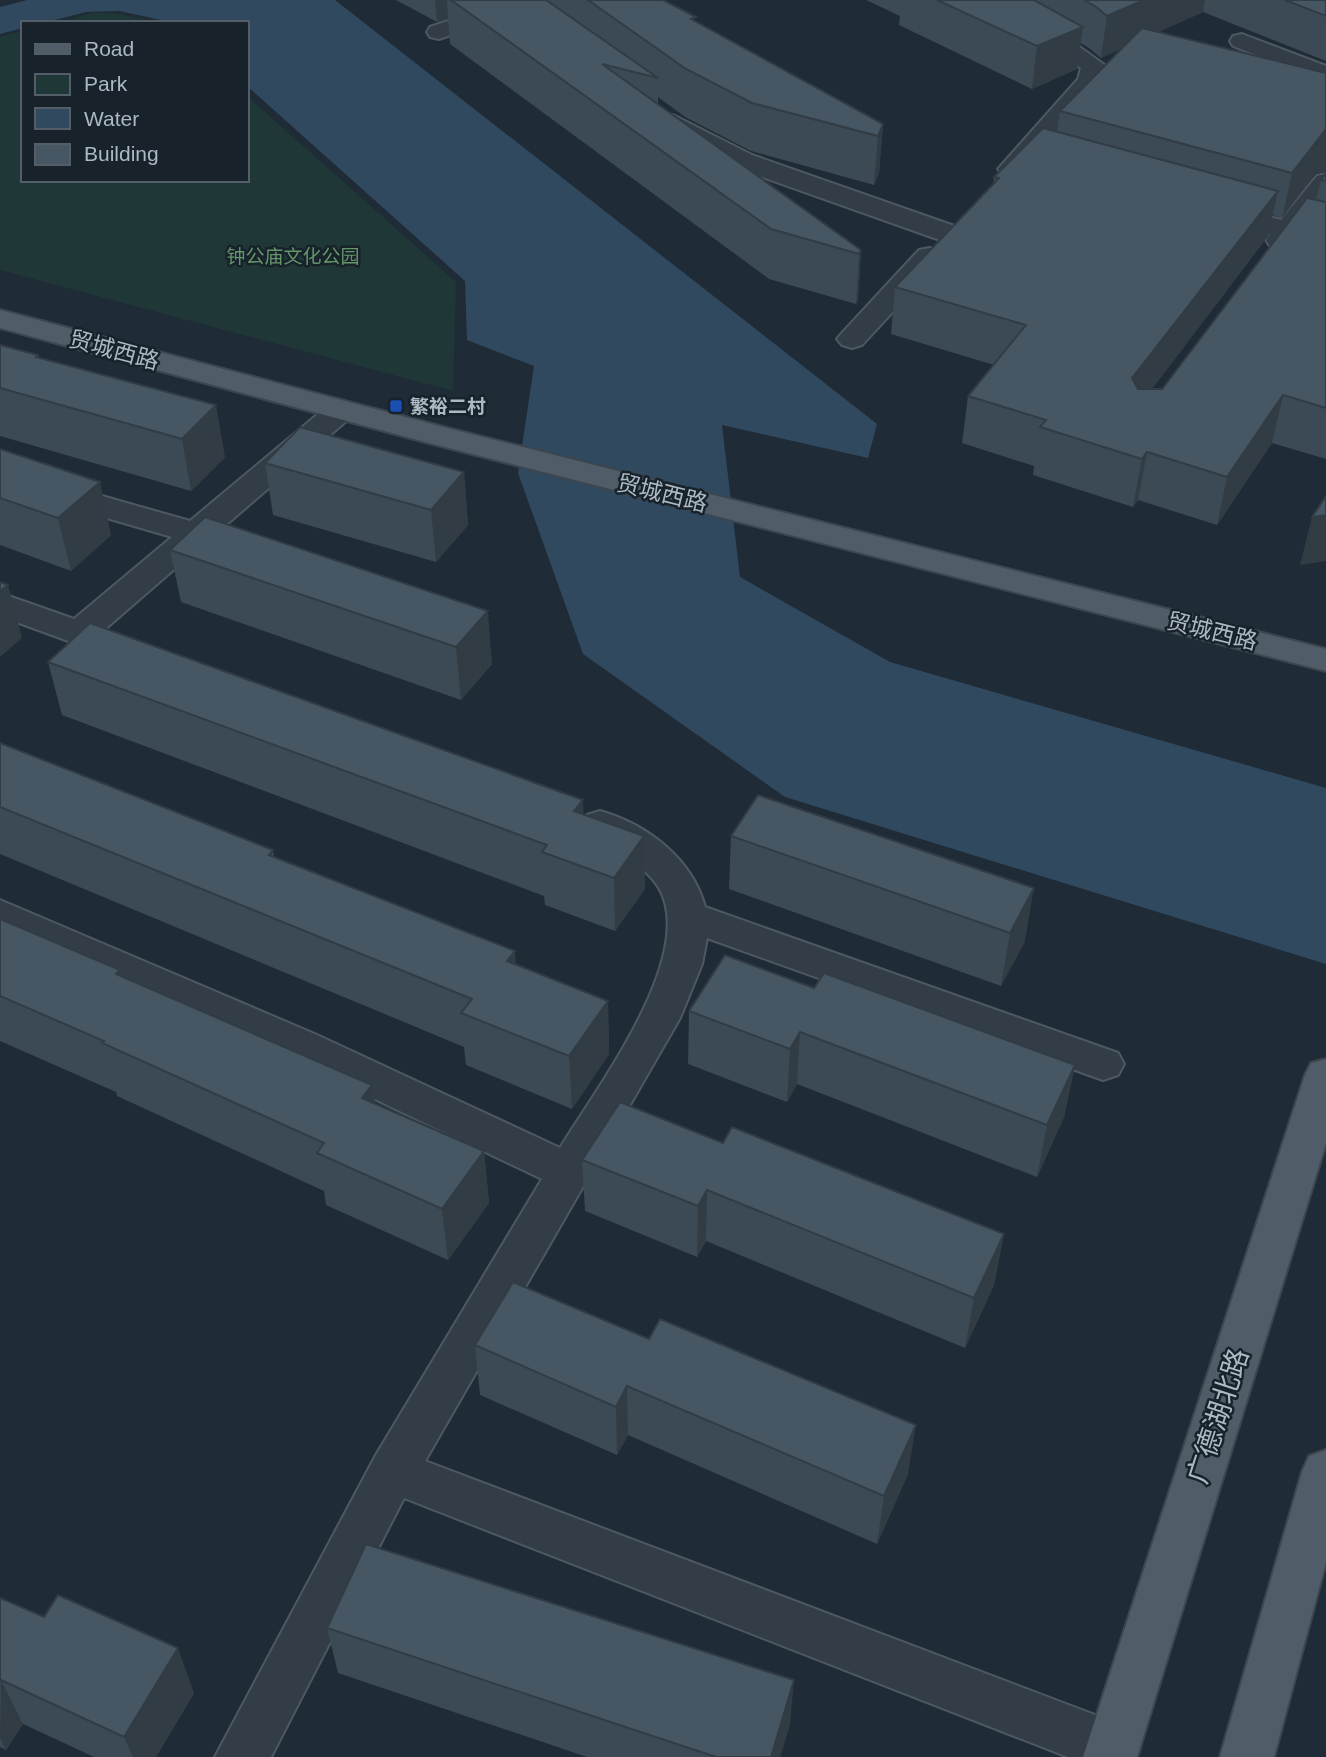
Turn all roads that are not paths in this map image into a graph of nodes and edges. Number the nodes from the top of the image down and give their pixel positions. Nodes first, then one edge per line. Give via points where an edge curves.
1 (547, 0) edge
2 (978, 0) edge
3 (509, 3) edge
4 (540, 25) edge
5 (439, 32) dead end
6 (1241, 41) dead end
7 (1326, 75) edge
8 (652, 108) edge
9 (1022, 158) junction
10 (1048, 165) edge
11 (1326, 182) edge
12 (995, 187) edge
13 (1194, 205) edge
14 (1287, 231) junction
15 (1326, 241) edge
16 (1263, 264) edge
17 (0, 319) edge
18 (852, 339) dead end
19 (341, 410) junction
20 (0, 477) edge
21 (196, 532) junction
22 (274, 555) edge
23 (0, 604) edge
24 (79, 632) junction
25 (156, 660) edge
26 (1326, 660) edge
27 (567, 810) edge
28 (0, 914) edge
29 (687, 915) junction
30 (1104, 1064) dead end
31 (1326, 1075) edge
32 (569, 1172) junction
33 (393, 1471) junction
34 (1326, 1472) edge
35 (1112, 1753) edge
36 (242, 1757) edge
37 (1247, 1757) edge

1 - 3 lane
2 - 9 lane via 1094,66 1090,81
3 - 4 lane
3 - 5 lane
6 - 7 lane
8 - 18 lane via 743,161 843,199 959,225
9 - 10 lane
9 - 12 lane
11 - 14 lane
13 - 14 lane
14 - 15 lane
14 - 16 lane
17 - 19 main road, 贸城西路
19 - 21 lane
19 - 26 main road, 贸城西路
20 - 21 lane
21 - 22 lane
21 - 24 lane
23 - 24 lane
24 - 25 lane
27 - 29 lane via 630,838 668,867
28 - 32 lane via 302,1046
29 - 30 lane
29 - 32 lane via 687,947 660,1018
31 - 35 main road, 广德湖北路
32 - 33 lane
33 - 35 lane
33 - 36 lane
34 - 37 main road

